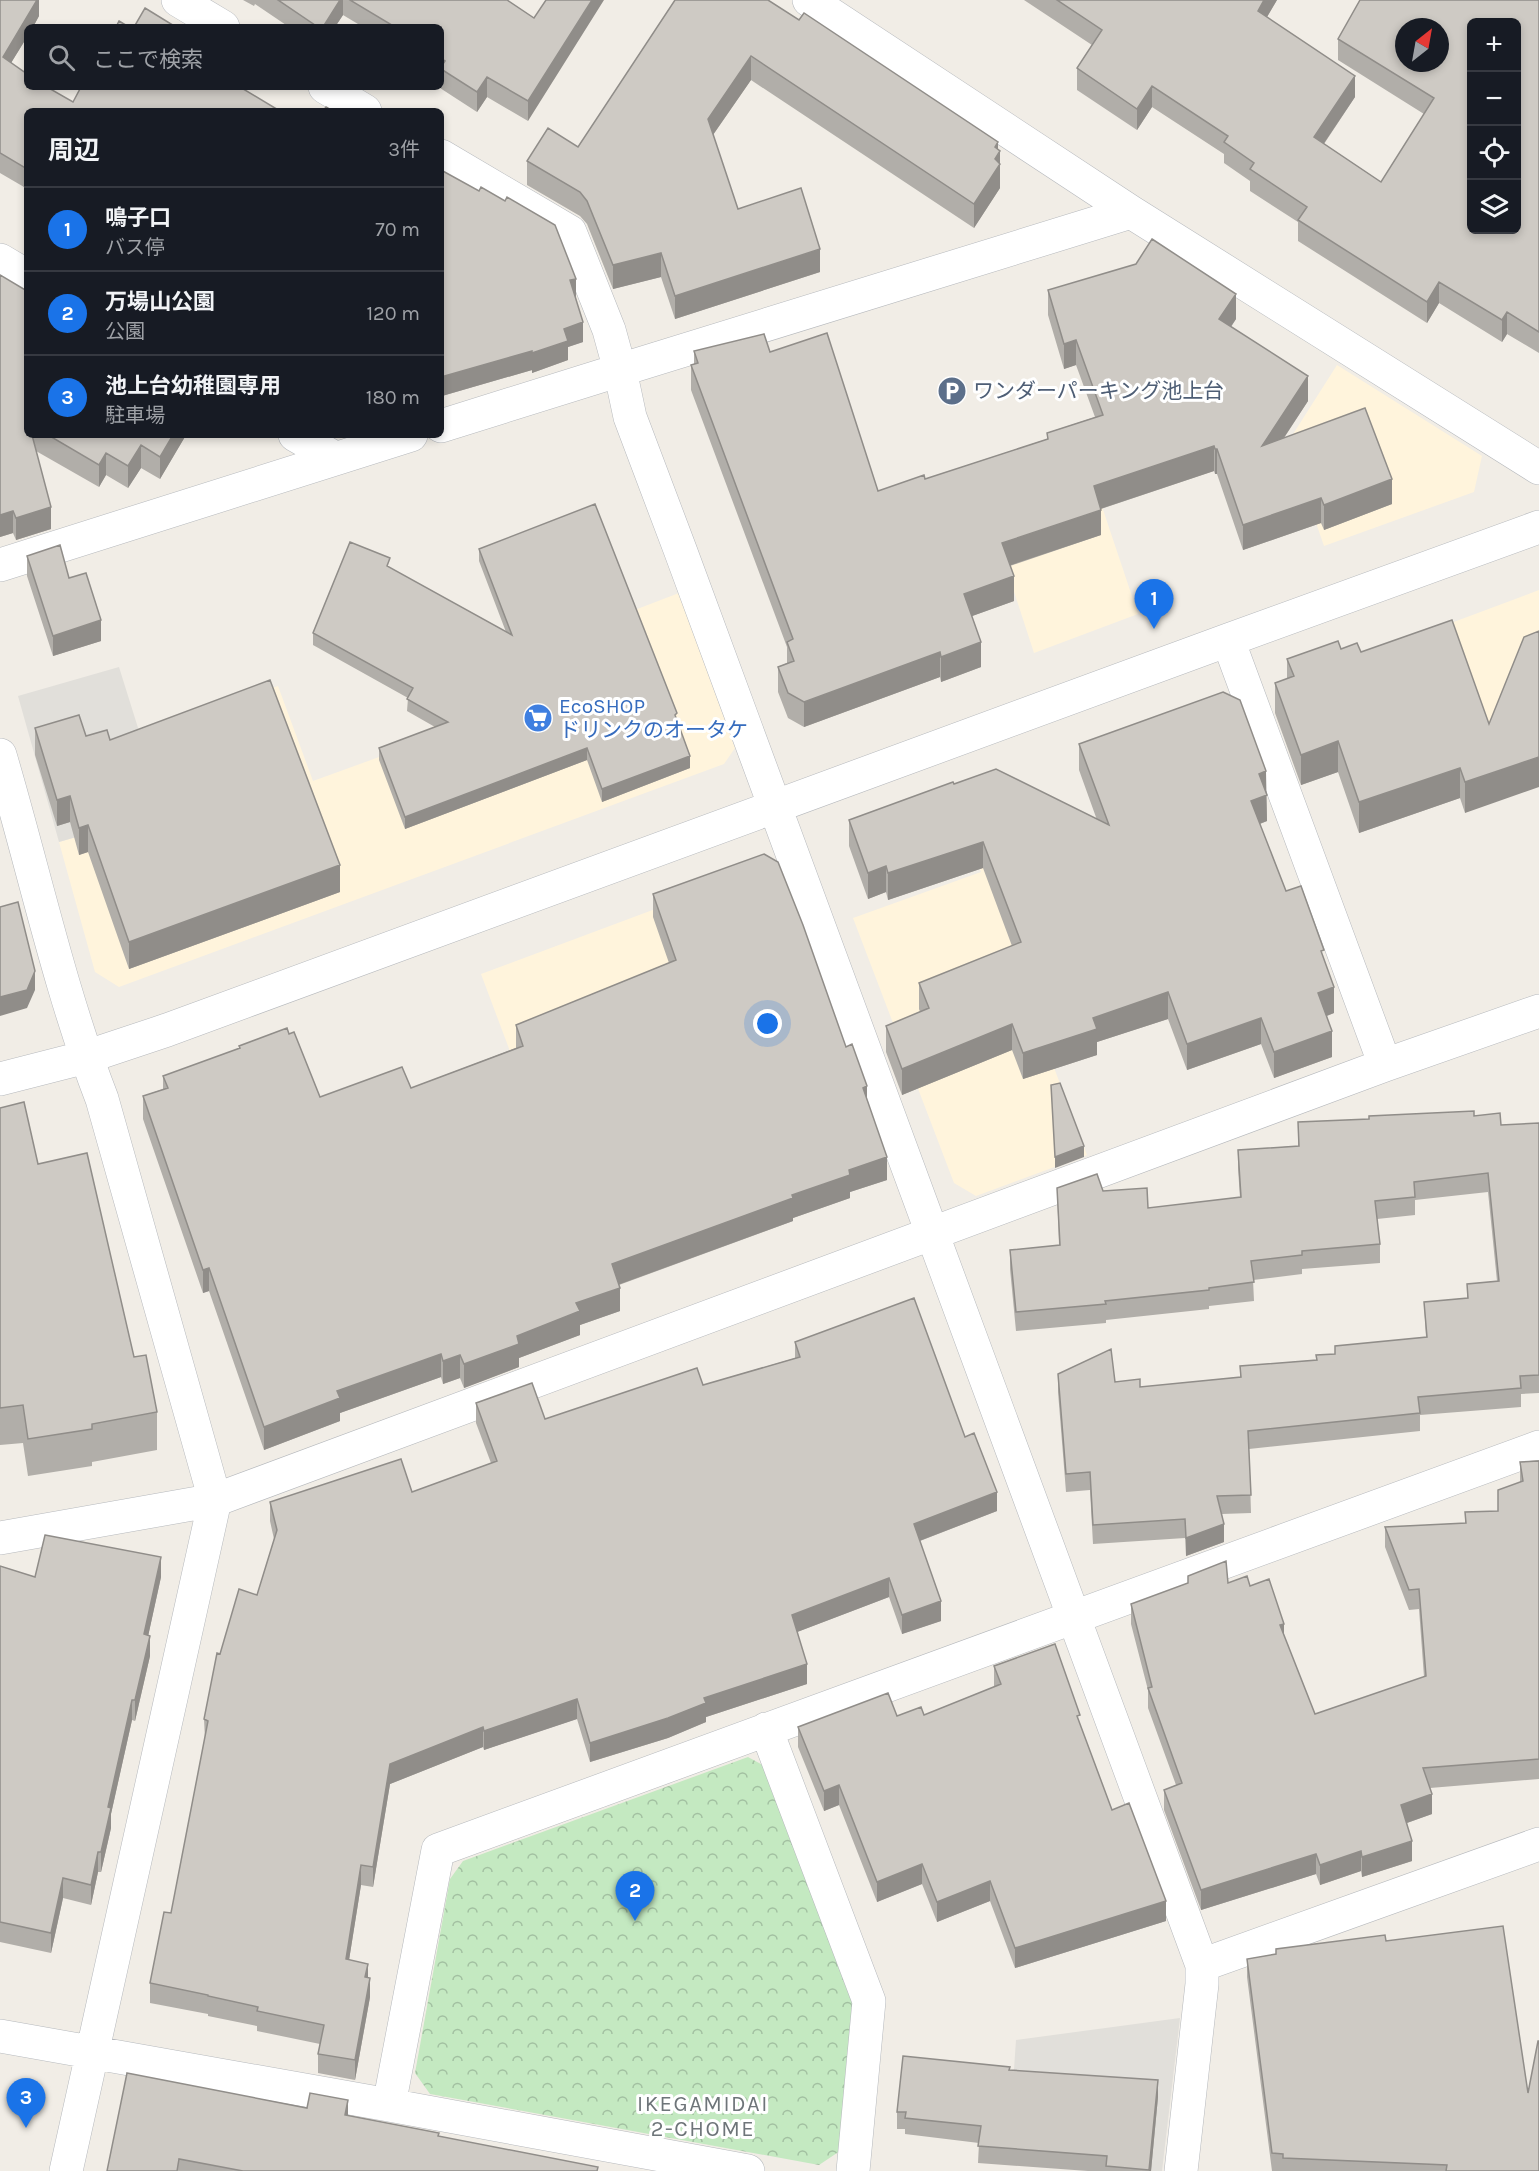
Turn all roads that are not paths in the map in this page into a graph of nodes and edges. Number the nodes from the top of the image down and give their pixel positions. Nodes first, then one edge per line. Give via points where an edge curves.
1 (178, 0) edge
2 (808, 0) edge
3 (218, 24) edge
4 (330, 90) edge
5 (361, 108) edge
6 (444, 158) edge
7 (1131, 212) junction
8 (0, 260) edge
9 (24, 274) edge
10 (620, 370) junction
11 (444, 425) edge
12 (300, 438) edge
13 (401, 438) edge
14 (335, 458) junction
15 (1539, 468) edge
16 (1539, 527) edge
17 (0, 565) edge
18 (1228, 640) junction
19 (0, 755) edge
20 (777, 807) junction
21 (8, 809) edge
22 (1539, 1011) edge
23 (86, 1057) junction
24 (1385, 1065) junction
25 (0, 1080) edge
26 (934, 1234) junction
27 (1539, 1447) edge
28 (215, 1500) junction
29 (0, 1538) edge
30 (1072, 1618) junction
31 (766, 1729) junction
32 (1539, 1844) edge
33 (1202, 1965) junction
34 (0, 2036) edge
35 (91, 2053) junction
36 (389, 2105) junction
37 (66, 2171) edge
38 (748, 2171) edge
39 (853, 2171) edge
40 (1181, 2171) edge

1 - 3 street
2 - 7 street
4 - 5 street
6 - 10 street via 570,232 609,330
7 - 10 street
7 - 15 street
8 - 9 street
10 - 11 street
10 - 20 street via 630,417
12 - 14 street
13 - 14 street
14 - 17 street
16 - 18 street
18 - 20 street
18 - 24 street
19 - 21 street
20 - 23 street
20 - 26 street
21 - 23 street
22 - 24 street
23 - 25 street
23 - 28 street via 102,1099
24 - 26 street
26 - 28 street
26 - 30 street
27 - 30 street
28 - 29 street
28 - 35 street
30 - 31 street
30 - 33 street
31 - 36 street via 438,1851
31 - 39 street via 869,2001
32 - 33 street
33 - 40 street
34 - 35 street
35 - 36 street
35 - 37 street
36 - 38 street

